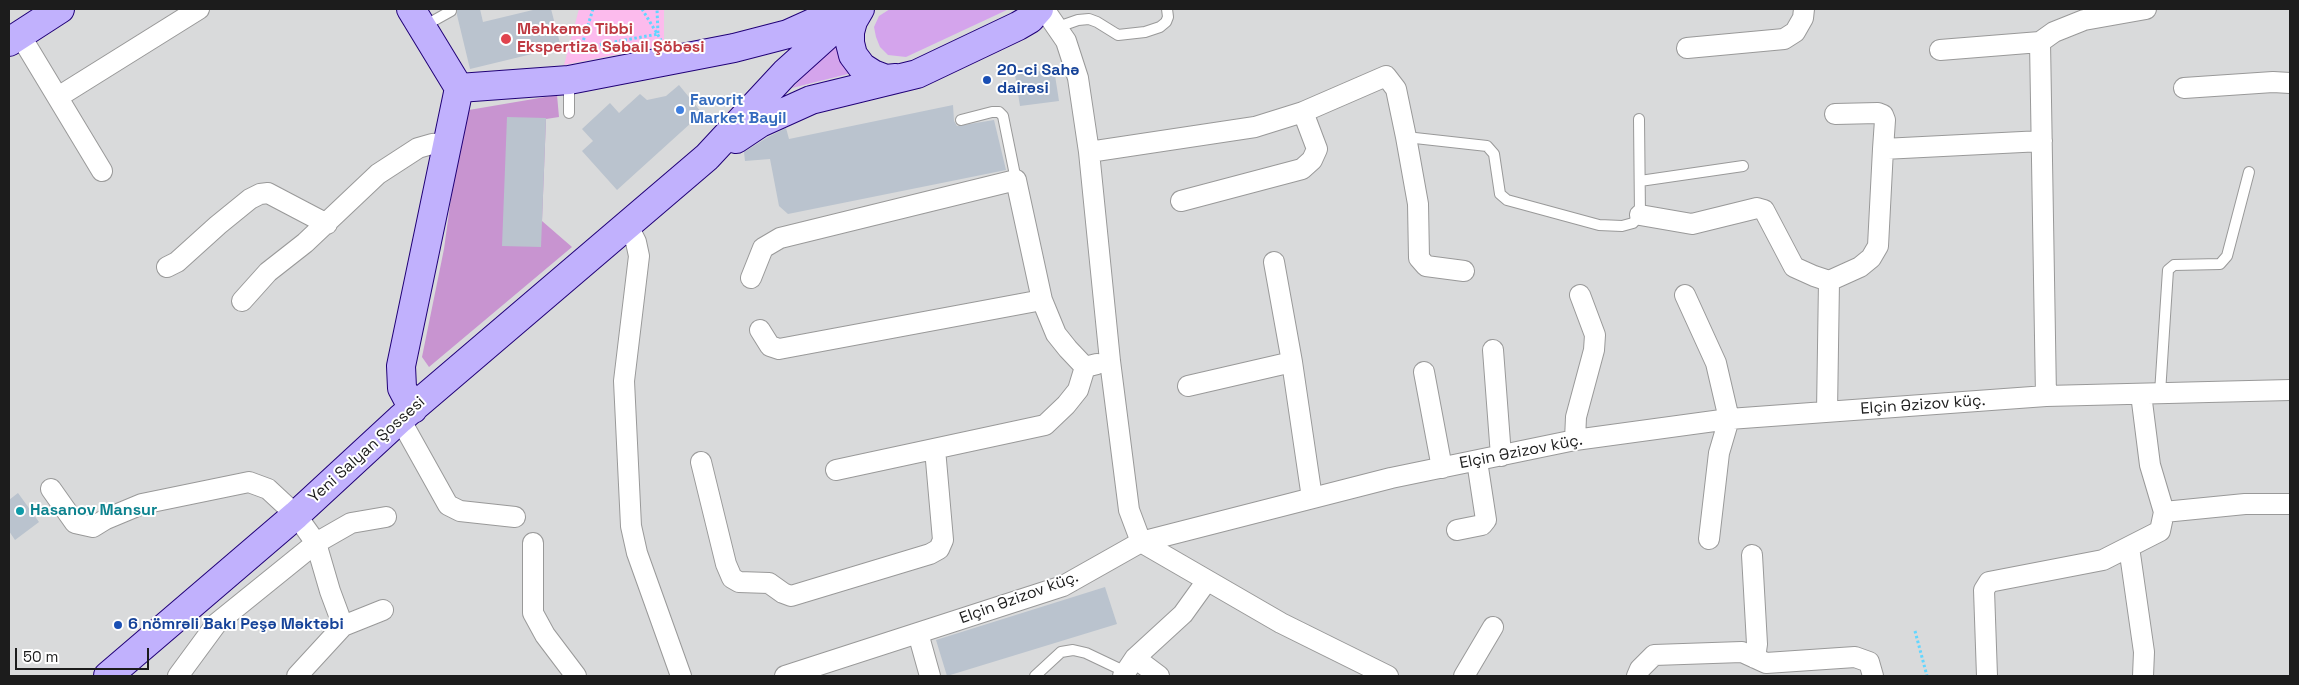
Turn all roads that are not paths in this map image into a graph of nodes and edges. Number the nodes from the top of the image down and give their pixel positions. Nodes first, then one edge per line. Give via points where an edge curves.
1 (60, 9) edge
2 (199, 9) edge
3 (842, 9) edge
4 (856, 9) edge
5 (860, 9) edge
6 (1044, 9) edge
7 (1167, 9) edge
8 (1804, 9) edge
9 (2146, 9) edge
10 (451, 12) dead end
11 (417, 18) edge
12 (1049, 18) edge
13 (14, 39) edge
14 (2040, 42) junction
15 (1687, 48) dead end
16 (1940, 50) dead end
17 (905, 78) junction
18 (569, 80) junction
19 (2290, 82) edge
20 (459, 88) junction
21 (2184, 88) dead end
22 (58, 97) junction
23 (1303, 112) junction
24 (569, 113) dead end
25 (1835, 114) dead end
26 (1639, 119) dead end
27 (962, 120) dead end
28 (1406, 137) junction
29 (2042, 141) junction
30 (448, 143) junction
31 (1883, 149) junction
32 (1089, 152) junction
33 (707, 157) junction
34 (1743, 166) dead end
35 (102, 171) dead end
36 (2249, 172) dead end
37 (1016, 180) junction
38 (1640, 181) junction
39 (1181, 201) dead end
40 (1640, 214) junction
41 (327, 224) junction
42 (628, 226) junction
43 (1274, 262) dead end
44 (167, 267) dead end
45 (1464, 271) dead end
46 (751, 278) dead end
47 (1829, 281) junction
48 (1580, 295) dead end
49 (1685, 295) dead end
50 (1042, 300) junction
51 (242, 301) dead end
52 (760, 330) dead end
53 (1493, 350) dead end
54 (1110, 360) junction
55 (1292, 362) junction
56 (1085, 367) junction
57 (1424, 372) dead end
58 (1188, 386) dead end
59 (2290, 390) edge
60 (2150, 393) junction
61 (2046, 396) junction
62 (1827, 412) junction
63 (407, 414) junction
64 (1729, 419) junction
65 (1575, 440) junction
66 (935, 449) junction
67 (1500, 456) junction
68 (1477, 461) junction
69 (701, 462) dead end
70 (1442, 468) junction
71 (836, 470) dead end
72 (51, 489) dead end
73 (1312, 498) junction
74 (2290, 504) edge
75 (2164, 512) junction
76 (296, 515) junction
77 (386, 517) dead end
78 (515, 517) dead end
79 (1456, 530) dead end
80 (1709, 539) dead end
81 (1141, 542) junction
82 (316, 543) junction
83 (534, 543) dead end
84 (2129, 547) junction
85 (1752, 556) dead end
86 (1206, 582) junction
87 (383, 610) dead end
88 (343, 626) junction
89 (1493, 627) dead end
90 (918, 633) junction
91 (1755, 658) junction
92 (1128, 669) edge
93 (1363, 671) edge
94 (108, 676) edge
95 (178, 676) edge
96 (297, 676) edge
97 (576, 676) edge
98 (680, 676) edge
99 (784, 676) edge
100 (930, 676) edge
101 (1035, 676) edge
102 (1159, 676) edge
103 (1388, 676) edge
104 (1464, 676) edge
105 (1638, 676) edge
106 (1874, 676) edge
107 (1987, 676) edge
108 (2144, 676) edge

1 - 13 main road
2 - 22 street
3 - 18 main road via 758,43
4 - 33 main road via 806,52
5 - 17 main road via 850,32 853,55 862,67 873,74 886,79
6 - 12 street
7 - 12 lane via 1168,17 1160,27 1118,35 1089,19
8 - 15 street via 1795,32 1784,39
9 - 14 street via 2084,20 2054,32
10 - 11 lane
11 - 20 main road
12 - 17 main road via 1030,19
12 - 32 street via 1066,41 1076,72
13 - 22 street
14 - 16 street
14 - 29 street
17 - 33 main road via 811,100 760,123
18 - 20 main road
18 - 24 lane
19 - 21 street
20 - 30 main road
22 - 35 street
23 - 28 street via 1386,76 1396,89
23 - 32 street via 1255,127
23 - 39 street via 1318,149 1302,169
25 - 31 street via 1883,115
26 - 38 lane
27 - 37 lane via 992,112 1003,116
28 - 40 lane via 1487,146 1494,154 1500,194 1507,200 1598,225 1622,226 1633,223
28 - 45 street via 1418,204 1420,258 1426,266
29 - 31 street
29 - 61 street
30 - 41 street via 418,148 378,174
30 - 63 main road via 401,366
31 - 47 street via 1878,246 1860,267
32 - 54 street
33 - 42 main road, Yeni Salyan Şossesi
34 - 38 lane
36 - 60 lane via 2226,256 2220,264 2174,265 2168,270
37 - 46 street via 780,238 763,248
37 - 50 street
38 - 40 lane
40 - 47 street via 1692,224 1757,208 1764,210 1794,267
41 - 44 street via 268,193 260,194
41 - 51 street via 268,272
42 - 63 main road, Yeni Salyan Şossesi
42 - 98 street via 639,256 624,380 631,526 637,553
43 - 55 street
47 - 62 street
48 - 65 street via 1595,335 1576,416
49 - 64 street via 1716,363
50 - 52 street via 779,349 770,346
50 - 56 street via 1056,334
53 - 67 street
54 - 56 street
54 - 81 street via 1129,510
55 - 58 street
55 - 73 street
56 - 66 street via 1078,390 1045,425
57 - 70 street
59 - 60 street, Elçin Əzizov küç.
60 - 61 street, Elçin Əzizov küç.
60 - 75 street via 2150,465
61 - 62 street, Elçin Əzizov küç.
62 - 64 street, Elçin Əzizov küç.
63 - 76 main road, Yeni Salyan Şossesi
63 - 78 street via 448,505 460,511
64 - 65 street, Elçin Əzizov küç.
64 - 80 street via 1719,453
65 - 67 street, Elçin Əzizov küç.
66 - 69 street via 943,540 939,549 791,596 769,583 739,582 732,578
66 - 71 street
67 - 68 street, Elçin Əzizov küç.
68 - 70 street, Elçin Əzizov küç.
68 - 79 street via 1486,520 1482,524
70 - 73 street, Elçin Əzizov küç.
72 - 76 street via 75,523 93,527 142,504 249,482 268,489
73 - 81 street, Elçin Əzizov küç.
74 - 75 street via 2245,504
75 - 84 street via 2160,531
76 - 82 street
76 - 94 main road, Yeni Salyan Şossesi
77 - 82 street via 351,523
81 - 86 street
81 - 90 street, Elçin Əzizov küç. via 1063,586
82 - 88 street
82 - 95 street via 217,623
83 - 97 street via 533,612 545,635
84 - 107 street via 2103,560 1989,582 1984,590
84 - 108 street via 2144,652
85 - 91 street
86 - 92 street via 1170,628
86 - 93 street
87 - 88 street
88 - 96 street
89 - 104 street
90 - 99 street, Elçin Əzizov küç.
90 - 100 street
91 - 105 street via 1742,652 1654,655 1640,669
91 - 106 street via 1766,663 1855,658 1868,662
92 - 101 lane via 1073,650 1061,652
92 - 102 street
93 - 103 street

